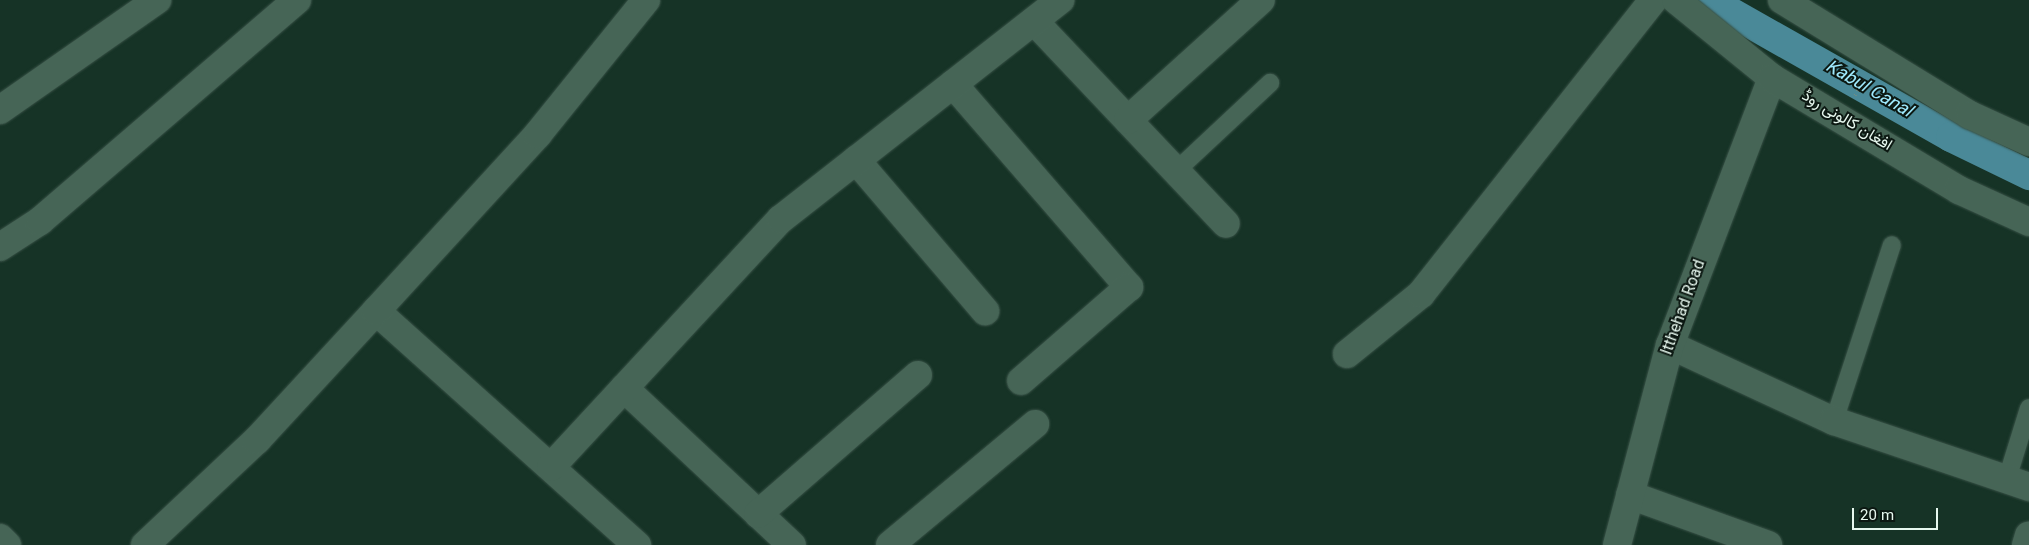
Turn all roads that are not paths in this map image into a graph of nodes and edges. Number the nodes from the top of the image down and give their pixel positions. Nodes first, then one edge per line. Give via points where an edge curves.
1 (157, 0) edge
2 (296, 0) edge
3 (646, 0) edge
4 (1060, 0) edge
5 (1261, 0) edge
6 (1653, 0) edge
7 (1676, 0) edge
8 (1782, 0) edge
9 (1034, 21) junction
10 (1772, 78) junction
11 (1270, 83) dead end
12 (953, 84) junction
13 (0, 110) edge
14 (1128, 120) junction
15 (2029, 142) edge
16 (856, 160) junction
17 (1176, 171) junction
18 (2029, 222) edge
19 (1226, 224) dead end
20 (1892, 245) dead end
21 (0, 247) edge
22 (985, 311) dead end
23 (376, 312) junction
24 (1670, 345) junction
25 (1347, 354) dead end
26 (918, 374) dead end
27 (1021, 381) dead end
28 (624, 388) junction
29 (2029, 408) edge
30 (1834, 421) junction
31 (1035, 424) dead end
32 (551, 467) junction
33 (2018, 483) edge
34 (1630, 495) junction
35 (758, 514) junction
36 (2029, 535) edge
37 (0, 538) edge
38 (7, 545) edge
39 (145, 545) edge
40 (637, 545) edge
41 (792, 545) edge
42 (890, 545) edge
43 (1617, 545) edge
44 (1768, 545) edge
45 (2026, 545) edge

1 - 13 street
2 - 21 street via 40,222
3 - 23 street via 538,134
4 - 9 street
5 - 14 street
6 - 25 street via 1421,294
7 - 10 street, افغان کالونی روڈ
8 - 15 street via 1970,116
9 - 12 street
9 - 14 street
10 - 18 street, افغان کالونی روڈ via 1960,190
10 - 24 street, Itthehad Road
11 - 17 lane
12 - 16 street
12 - 27 street via 1129,287
14 - 17 street
16 - 22 street
16 - 28 street via 781,219
17 - 19 street
20 - 30 lane
23 - 32 street
23 - 39 street via 257,440
24 - 30 street
24 - 34 street, Itthehad Road
26 - 35 street
28 - 32 street
28 - 35 street
29 - 33 lane
30 - 33 street
31 - 42 street
32 - 40 street
34 - 43 street, Itthehad Road
34 - 44 street
35 - 41 street
36 - 45 street
37 - 38 street

